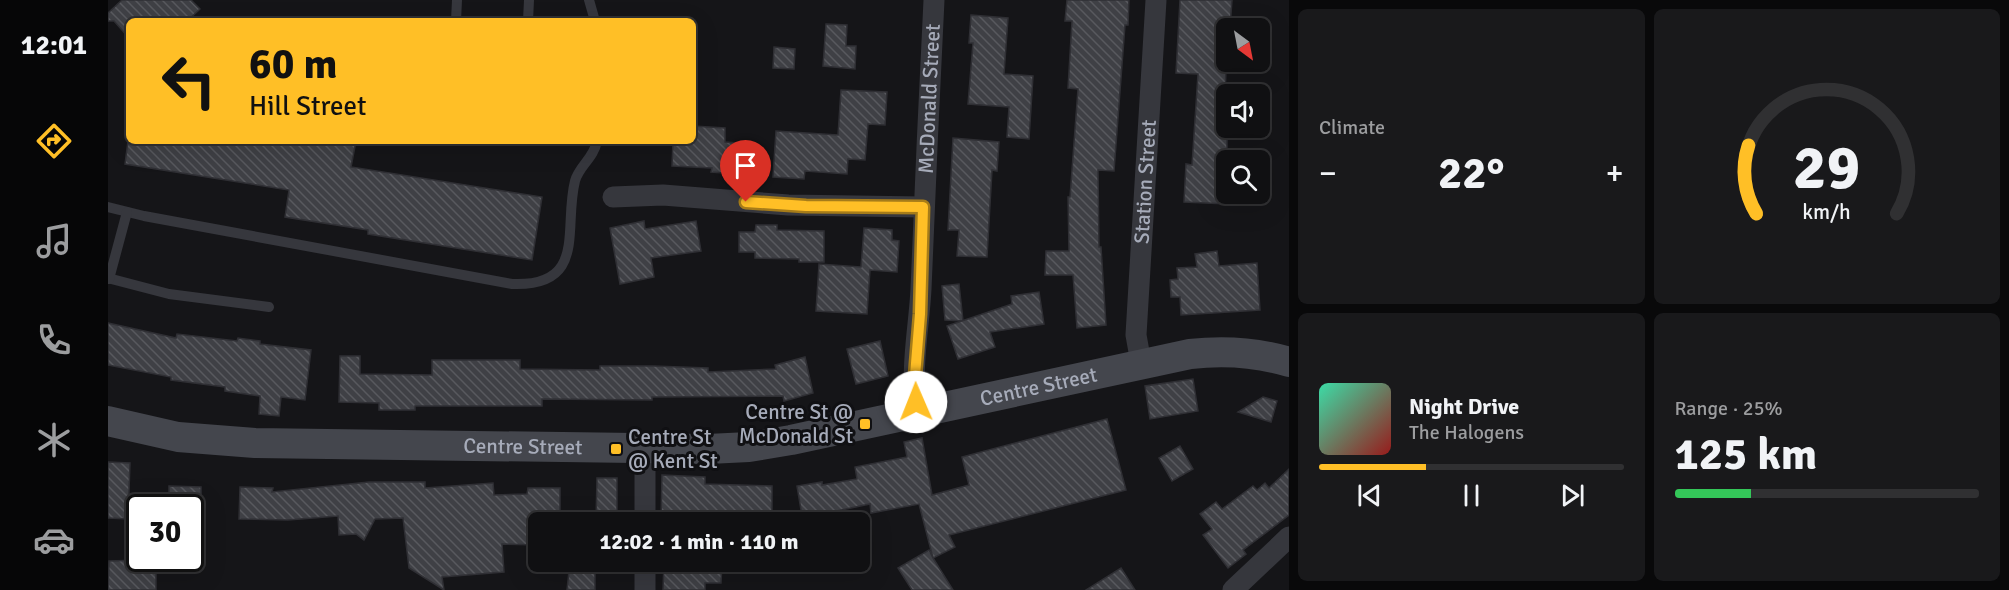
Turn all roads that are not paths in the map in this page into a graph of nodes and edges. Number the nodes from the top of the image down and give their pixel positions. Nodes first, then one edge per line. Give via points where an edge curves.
1 (457, 0) edge
2 (529, 0) edge
3 (589, 0) edge
4 (934, 0) edge
5 (1156, 0) edge
6 (456, 18) edge
7 (528, 18) edge
8 (593, 18) edge
9 (596, 144) edge
10 (613, 197) dead end
11 (108, 207) edge
12 (923, 207) junction
13 (127, 212) junction
14 (109, 279) edge
15 (269, 307) dead end
16 (1289, 362) edge
17 (1141, 363) junction
18 (918, 413) junction
19 (108, 422) edge
20 (645, 449) junction
21 (645, 512) edge
22 (1289, 537) edge
23 (645, 572) edge
24 (645, 590) edge
25 (1233, 590) edge

1 - 6 lane
2 - 7 lane
3 - 8 lane
4 - 12 street, McDonald Street
5 - 17 street, Station Street via 1137,334
9 - 13 lane via 574,184 571,234 564,261 553,275 536,283 512,284
10 - 12 street via 663,195 806,206
11 - 13 lane
12 - 18 street, McDonald Street via 915,376
13 - 14 lane
14 - 15 lane via 169,294
16 - 17 main road, Centre Street via 1222,352
17 - 18 main road, Centre Street
18 - 20 main road, Centre Street via 749,447
19 - 20 main road, Centre Street via 178,437 246,442
20 - 21 street
22 - 25 street
23 - 24 street

